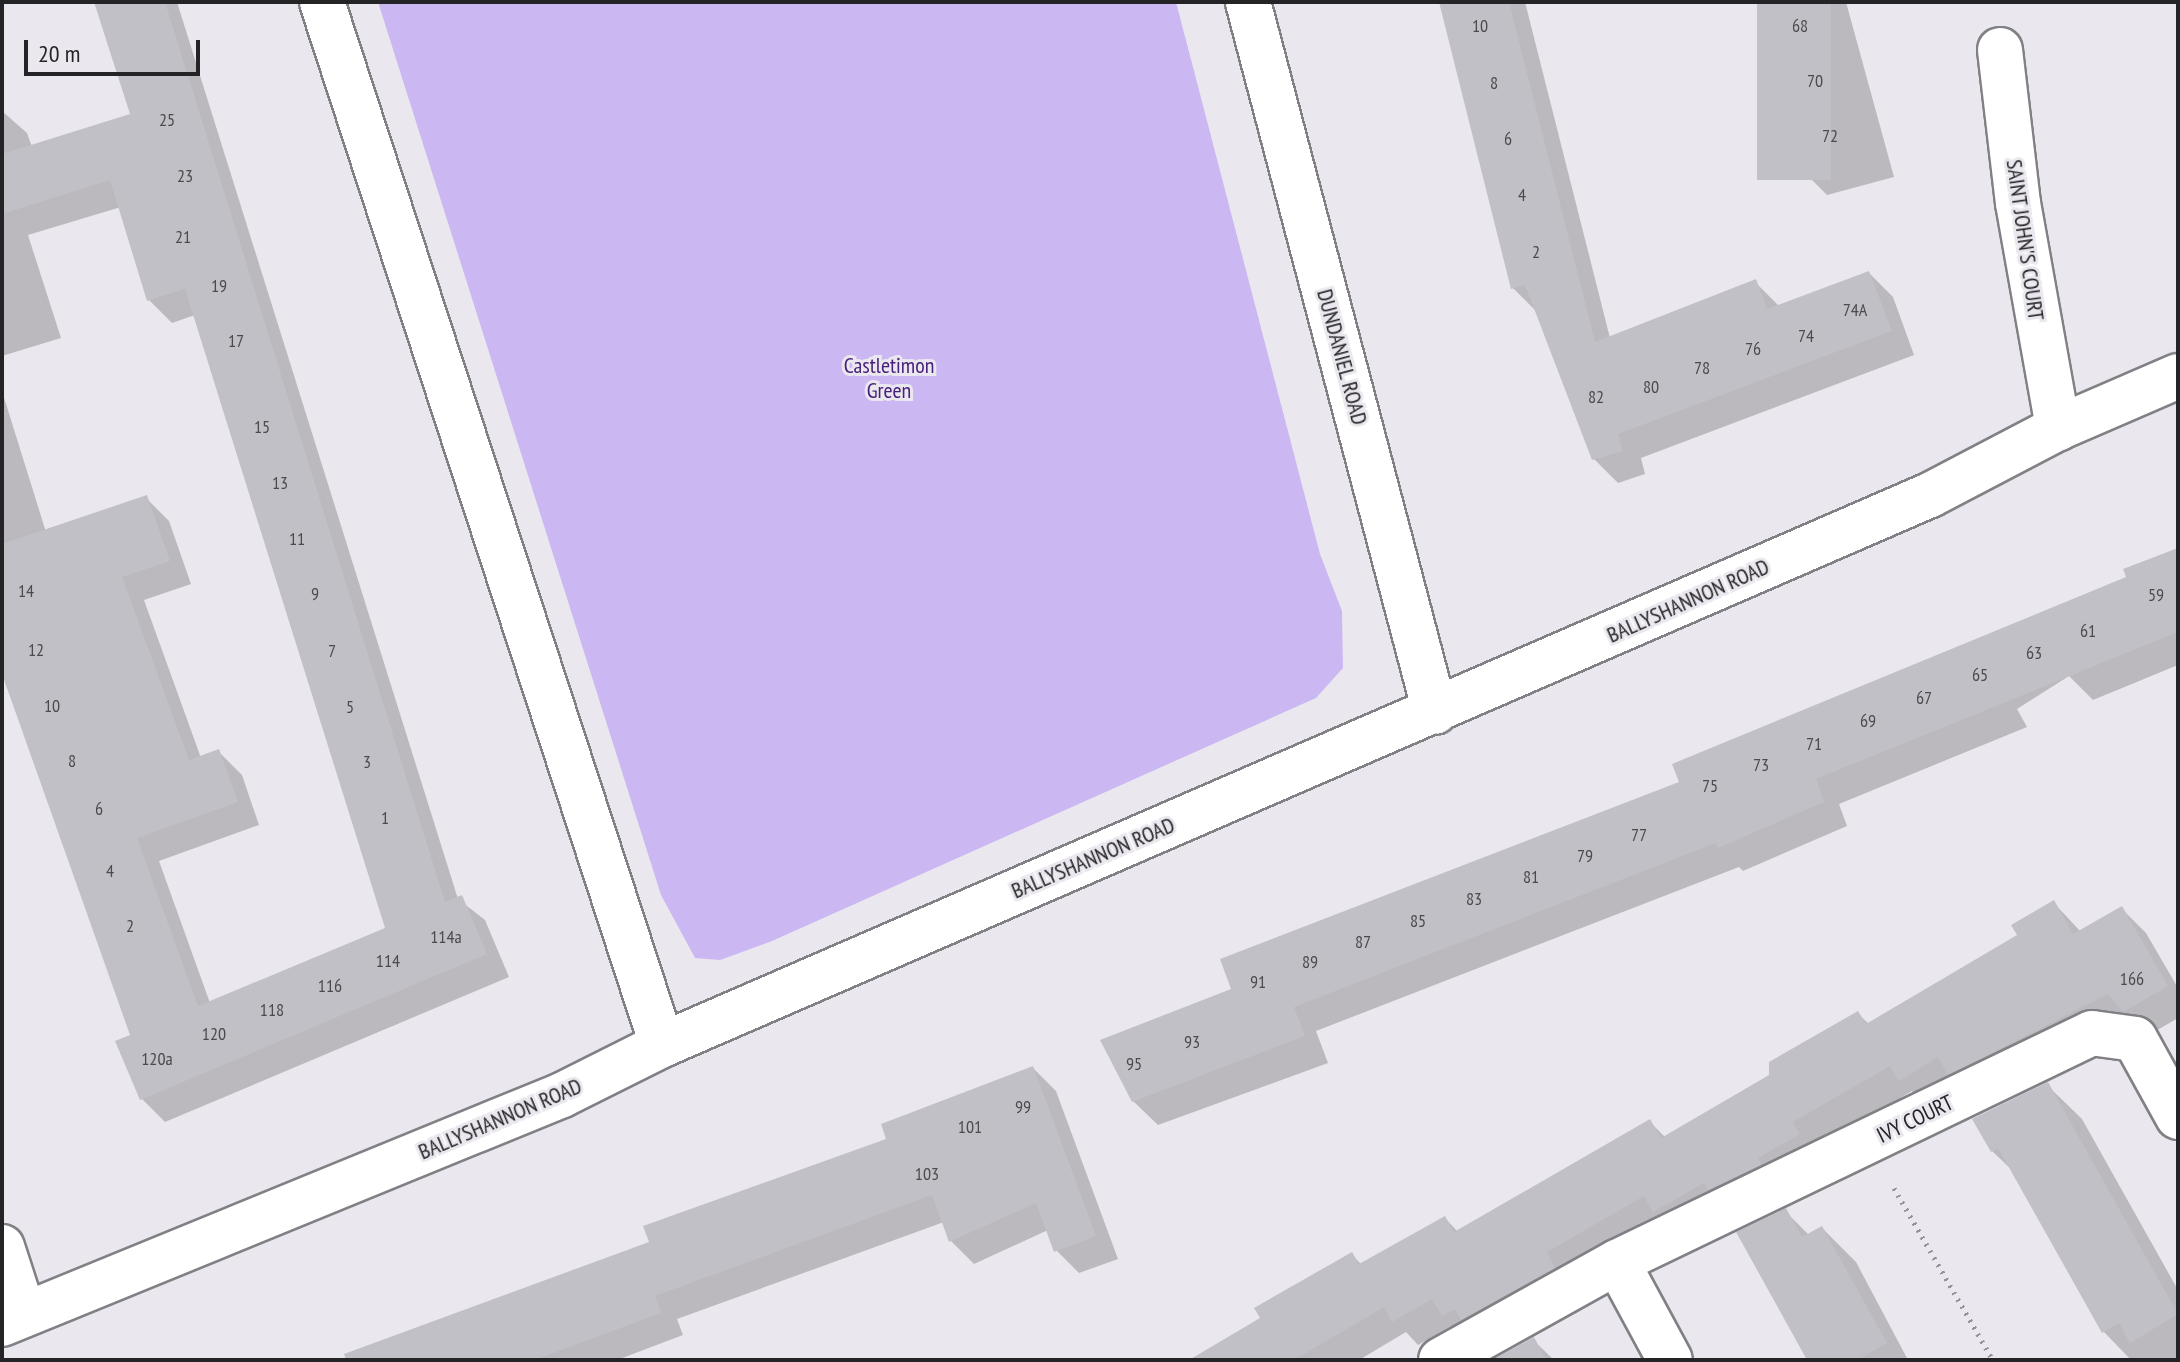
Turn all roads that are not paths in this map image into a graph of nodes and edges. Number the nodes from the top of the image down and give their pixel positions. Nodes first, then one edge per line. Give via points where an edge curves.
1 (322, 2) edge
2 (1248, 2) edge
3 (2000, 50) dead end
4 (2178, 376) edge
5 (2058, 428) junction
6 (1435, 712) junction
7 (662, 1045) junction
8 (2178, 1117) edge
9 (2, 1247) edge
10 (1617, 1262) junction
11 (13, 1319) edge
12 (1441, 1360) edge
13 (1670, 1360) edge

1 - 7 street
2 - 6 street, DUNDANIEL ROAD
3 - 5 street, SAINT JOHN'S COURT via 2018,203
4 - 5 street, BALLYSHANNON ROAD
5 - 6 street, BALLYSHANNON ROAD via 1930,495
6 - 7 street, BALLYSHANNON ROAD
7 - 11 street, BALLYSHANNON ROAD via 562,1095
8 - 10 street, IVY COURT via 2135,1039 2092,1033
9 - 11 street
10 - 12 street, IVY COURT
10 - 13 street

